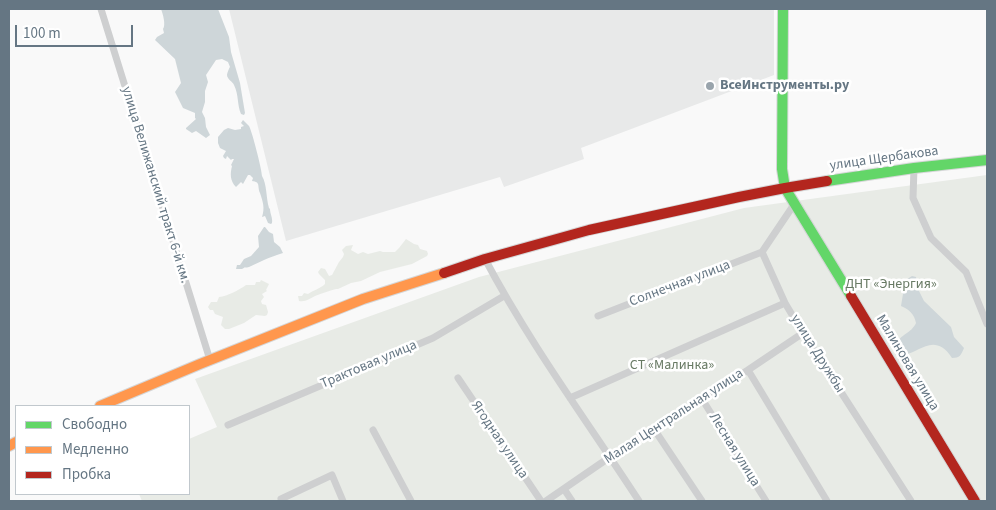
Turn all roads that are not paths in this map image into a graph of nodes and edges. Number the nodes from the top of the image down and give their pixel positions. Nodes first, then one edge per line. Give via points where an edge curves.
1 (101, 9) edge
2 (783, 9) edge
3 (987, 160) edge
4 (914, 168) junction
5 (785, 188) junction
6 (795, 203) junction
7 (762, 252) junction
8 (485, 259) junction
9 (504, 296) junction
10 (785, 302) junction
11 (598, 316) dead end
12 (987, 324) edge
13 (803, 333) junction
14 (210, 360) junction
15 (748, 370) junction
16 (458, 378) dead end
17 (570, 398) junction
18 (702, 399) junction
19 (102, 405) edge
20 (228, 425) dead end
21 (654, 429) junction
22 (373, 430) dead end
23 (610, 457) junction
24 (564, 489) junction
25 (281, 499) dead end
26 (343, 501) edge
27 (411, 501) edge
28 (540, 501) edge
29 (546, 501) edge
30 (572, 501) edge
31 (639, 501) edge
32 (702, 501) edge
33 (766, 501) edge
34 (826, 501) edge
35 (911, 501) edge
36 (975, 501) edge

1 - 14 street, улица Велижанский тракт 6-й км.
2 - 5 main road via 782,169
3 - 4 main road, улица Щербакова
4 - 5 main road, улица Щербакова
4 - 12 street via 912,198 931,238 966,272
5 - 6 main road, Малиновая улица
5 - 8 main road, улица Щербакова via 590,230
6 - 7 street
6 - 36 main road, Малиновая улица
7 - 10 street, улица Дружбы
7 - 11 street, Солнечная улица
8 - 9 street
8 - 14 main road, улица Щербакова via 363,298
9 - 17 street
9 - 20 street, Трактовая улица via 433,338
10 - 13 street, улица Дружбы
10 - 17 street
13 - 15 street, Малая Центральная улица
13 - 35 street, улица Дружбы
14 - 19 main road, улица Щербакова
15 - 18 street, Малая Центральная улица
15 - 34 street
16 - 28 street, Ягодная улица
17 - 23 street
18 - 21 street, Малая Центральная улица
18 - 33 street, Лесная улица
21 - 23 street, Малая Центральная улица
21 - 32 street
22 - 27 street
23 - 24 street, Малая Центральная улица
23 - 31 street
24 - 29 street, Малая Центральная улица
24 - 30 street
25 - 26 street via 332,476

